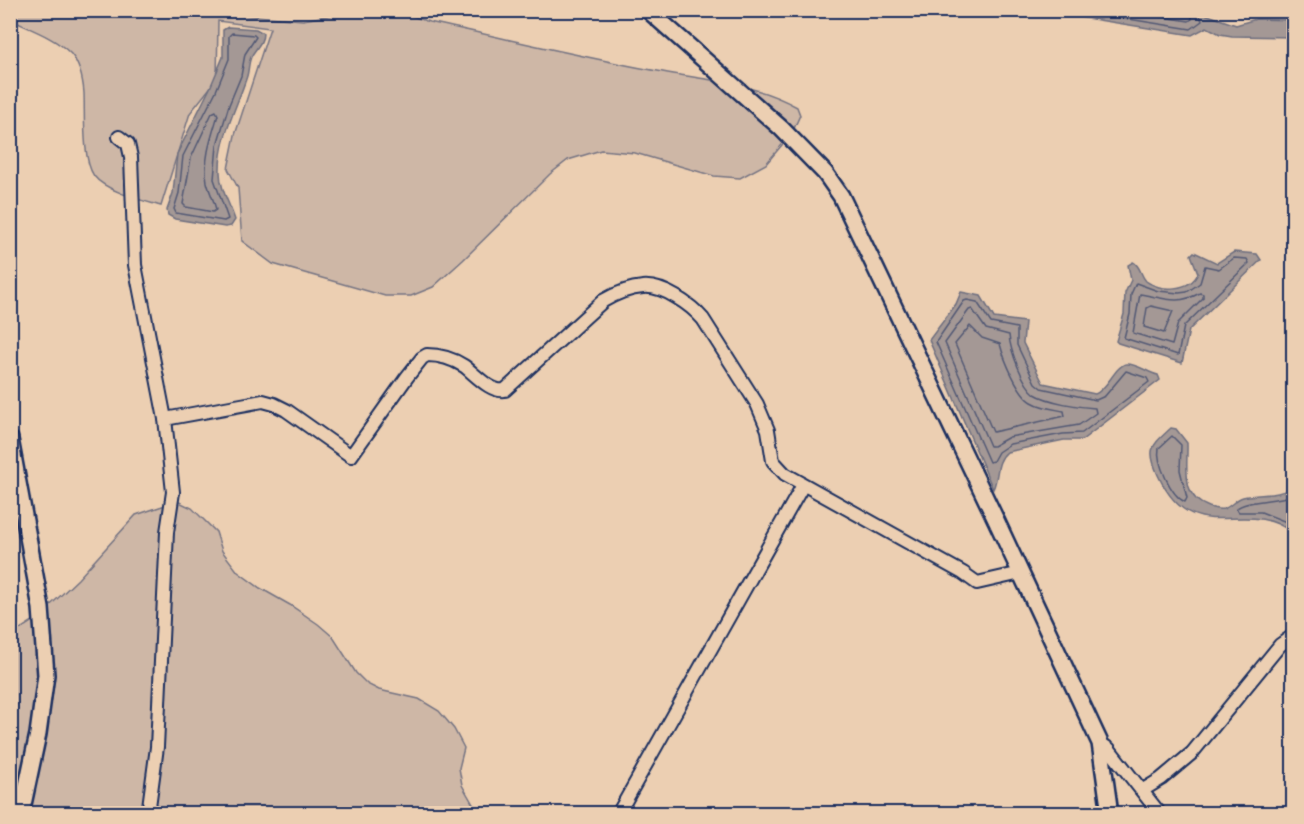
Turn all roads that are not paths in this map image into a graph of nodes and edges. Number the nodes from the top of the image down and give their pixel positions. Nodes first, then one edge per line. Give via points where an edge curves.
1 (648, 10) edge
2 (119, 137) dead end
3 (165, 419) junction
4 (10, 439) edge
5 (803, 485) junction
6 (1021, 573) junction
7 (1293, 635) edge
8 (1100, 743) junction
9 (1143, 790) junction
10 (21, 813) edge
11 (148, 813) edge
12 (618, 813) edge
13 (1110, 813) edge
14 (1160, 813) edge

1 - 6 street via 781,128 825,173 841,196
2 - 3 street via 128,144 131,157 135,265
3 - 5 street via 263,401 286,410 351,456 427,355 447,358 495,389 505,390 603,301 645,286 680,298 703,320 757,404 768,430 773,461
3 - 11 street via 173,492 167,532 157,747
4 - 10 street via 41,608 46,675
5 - 6 street via 978,583
5 - 12 street
6 - 8 street
7 - 9 street via 1280,645 1192,753
8 - 9 street
8 - 13 street
9 - 14 street

